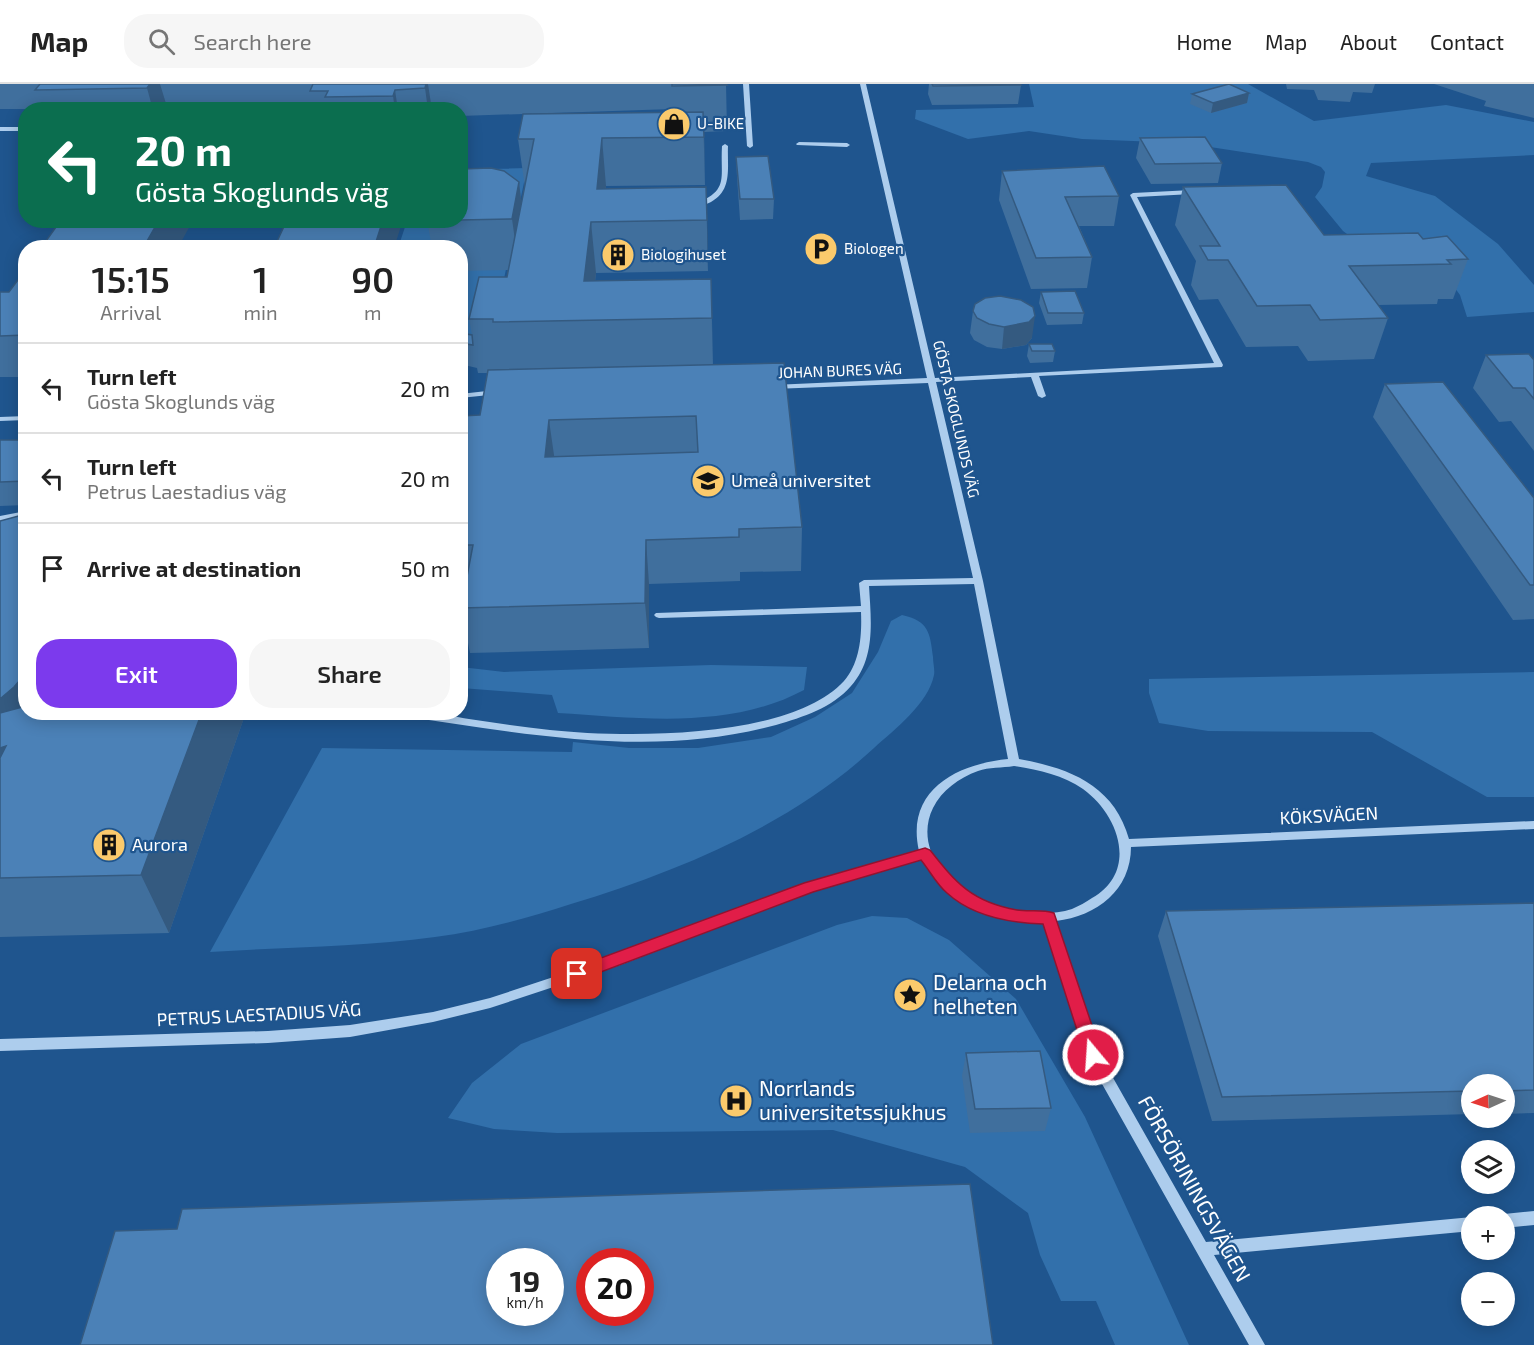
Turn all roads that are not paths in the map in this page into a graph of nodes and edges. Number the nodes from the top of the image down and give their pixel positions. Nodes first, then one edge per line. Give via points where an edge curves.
1 (746, 84) edge
2 (863, 84) edge
3 (0, 129) edge
4 (18, 129) edge
5 (799, 144) dead end
6 (847, 145) dead end
7 (725, 146) dead end
8 (750, 146) dead end
9 (1192, 192) edge
10 (692, 207) edge
11 (1034, 374) junction
12 (932, 380) junction
13 (766, 387) edge
14 (506, 392) edge
15 (468, 395) edge
16 (1042, 396) dead end
17 (18, 418) edge
18 (0, 419) edge
19 (18, 516) edge
20 (0, 519) edge
21 (978, 581) junction
22 (865, 609) junction
23 (659, 615) dead end
24 (459, 720) edge
25 (1014, 762) junction
26 (1534, 825) edge
27 (1127, 843) junction
28 (925, 854) junction
29 (1049, 918) junction
30 (0, 1045) edge
31 (1534, 1218) edge
32 (1515, 1220) edge
33 (1461, 1225) edge
34 (1203, 1249) junction
35 (1257, 1345) edge

1 - 8 street
2 - 12 street, GÖSTA SKOGLUNDS VÄG
3 - 4 street
5 - 6 street
7 - 10 street via 727,183 714,198
9 - 11 street, JOHAN BURES VÄG via 1133,195 1219,365
11 - 12 street, JOHAN BURES VÄG
11 - 16 street
12 - 13 street, JOHAN BURES VÄG
12 - 21 street, GÖSTA SKOGLUNDS VÄG
14 - 15 street
17 - 18 street
19 - 20 street
21 - 22 street via 864,583
21 - 25 street, GÖSTA SKOGLUNDS VÄG
22 - 23 street
22 - 24 street via 868,640 861,660 847,684 805,714 719,733 574,736
25 - 27 street via 1072,777 1096,793 1115,814
25 - 28 street via 974,768 950,779 929,801 921,827
26 - 27 street, KÖKSVÄGEN
27 - 29 street via 1124,868 1108,893 1081,910
28 - 29 street via 953,889 981,906 1018,917
28 - 30 street, PETRUS LAESTADIUS VÄG via 810,887 620,960 512,996 433,1017 350,1031 279,1036
29 - 34 street, FÖRSÖRJNINGSVÄGEN via 1093,1055
31 - 32 street
33 - 34 street
34 - 35 street, FÖRSÖRJNINGSVÄGEN

